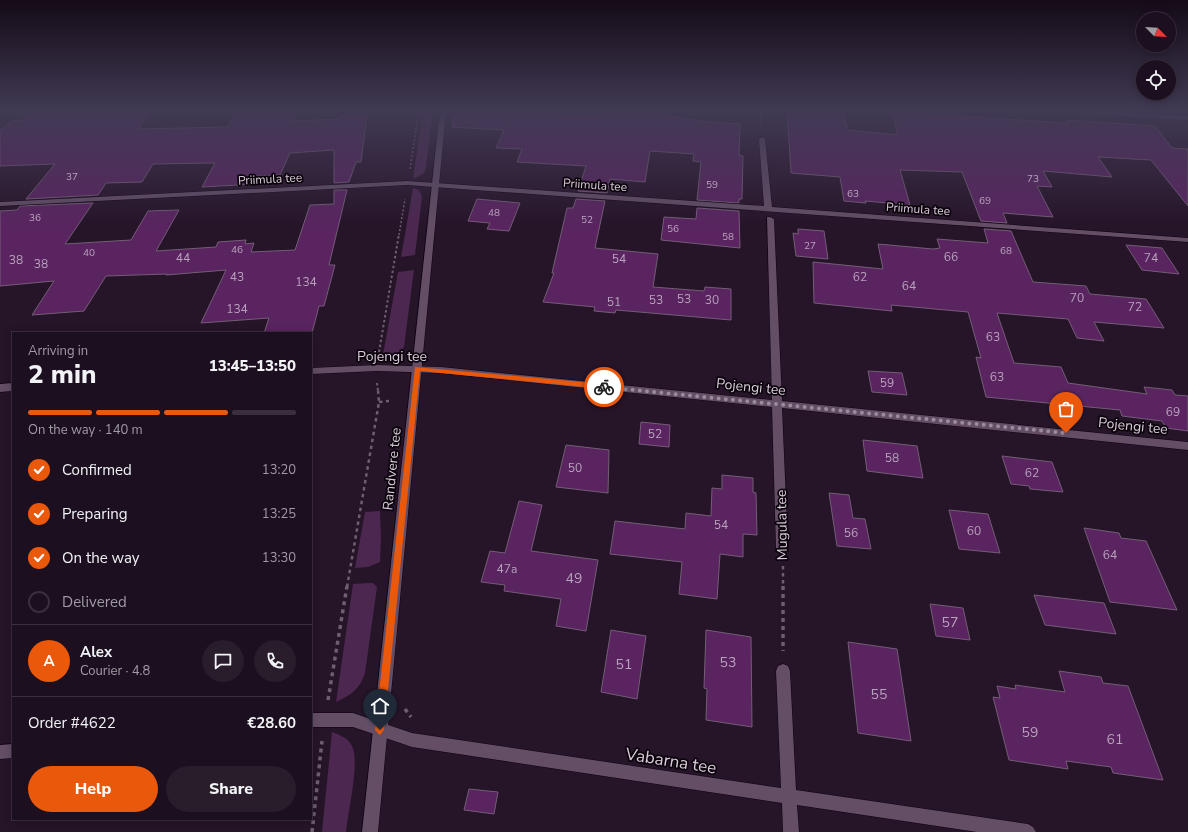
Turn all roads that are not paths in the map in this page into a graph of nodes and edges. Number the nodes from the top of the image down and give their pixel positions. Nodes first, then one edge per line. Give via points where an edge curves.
1 (438, 149) edge
2 (763, 149) edge
3 (435, 184) junction
4 (0, 204) edge
5 (768, 208) junction
6 (770, 219) dead end
7 (1188, 240) edge
8 (417, 369) junction
9 (312, 371) edge
10 (0, 388) edge
11 (12, 388) edge
12 (778, 404) junction
13 (1188, 446) edge
14 (782, 548) road end
15 (783, 671) road end
16 (312, 720) edge
17 (380, 730) junction
18 (12, 751) edge
19 (0, 752) edge
20 (790, 797) junction
21 (370, 832) edge
22 (791, 832) edge
23 (1028, 832) edge

1 - 3 street, Randvere tee
2 - 5 street
3 - 4 street, Priimula tee via 407,183
3 - 5 street, Priimula tee
3 - 8 street, Randvere tee
5 - 7 street, Priimula tee
6 - 12 street, Mugula tee
8 - 9 street, Pojengi tee
8 - 12 street, Pojengi tee
8 - 17 street, Randvere tee
10 - 11 street
12 - 13 street, Pojengi tee
12 - 14 street, Mugula tee
15 - 20 street
16 - 17 street, Vabarna tee via 353,720
17 - 20 street, Vabarna tee via 412,740
17 - 21 street, Randvere tee
18 - 19 street
20 - 22 street
20 - 23 street, Vabarna tee

